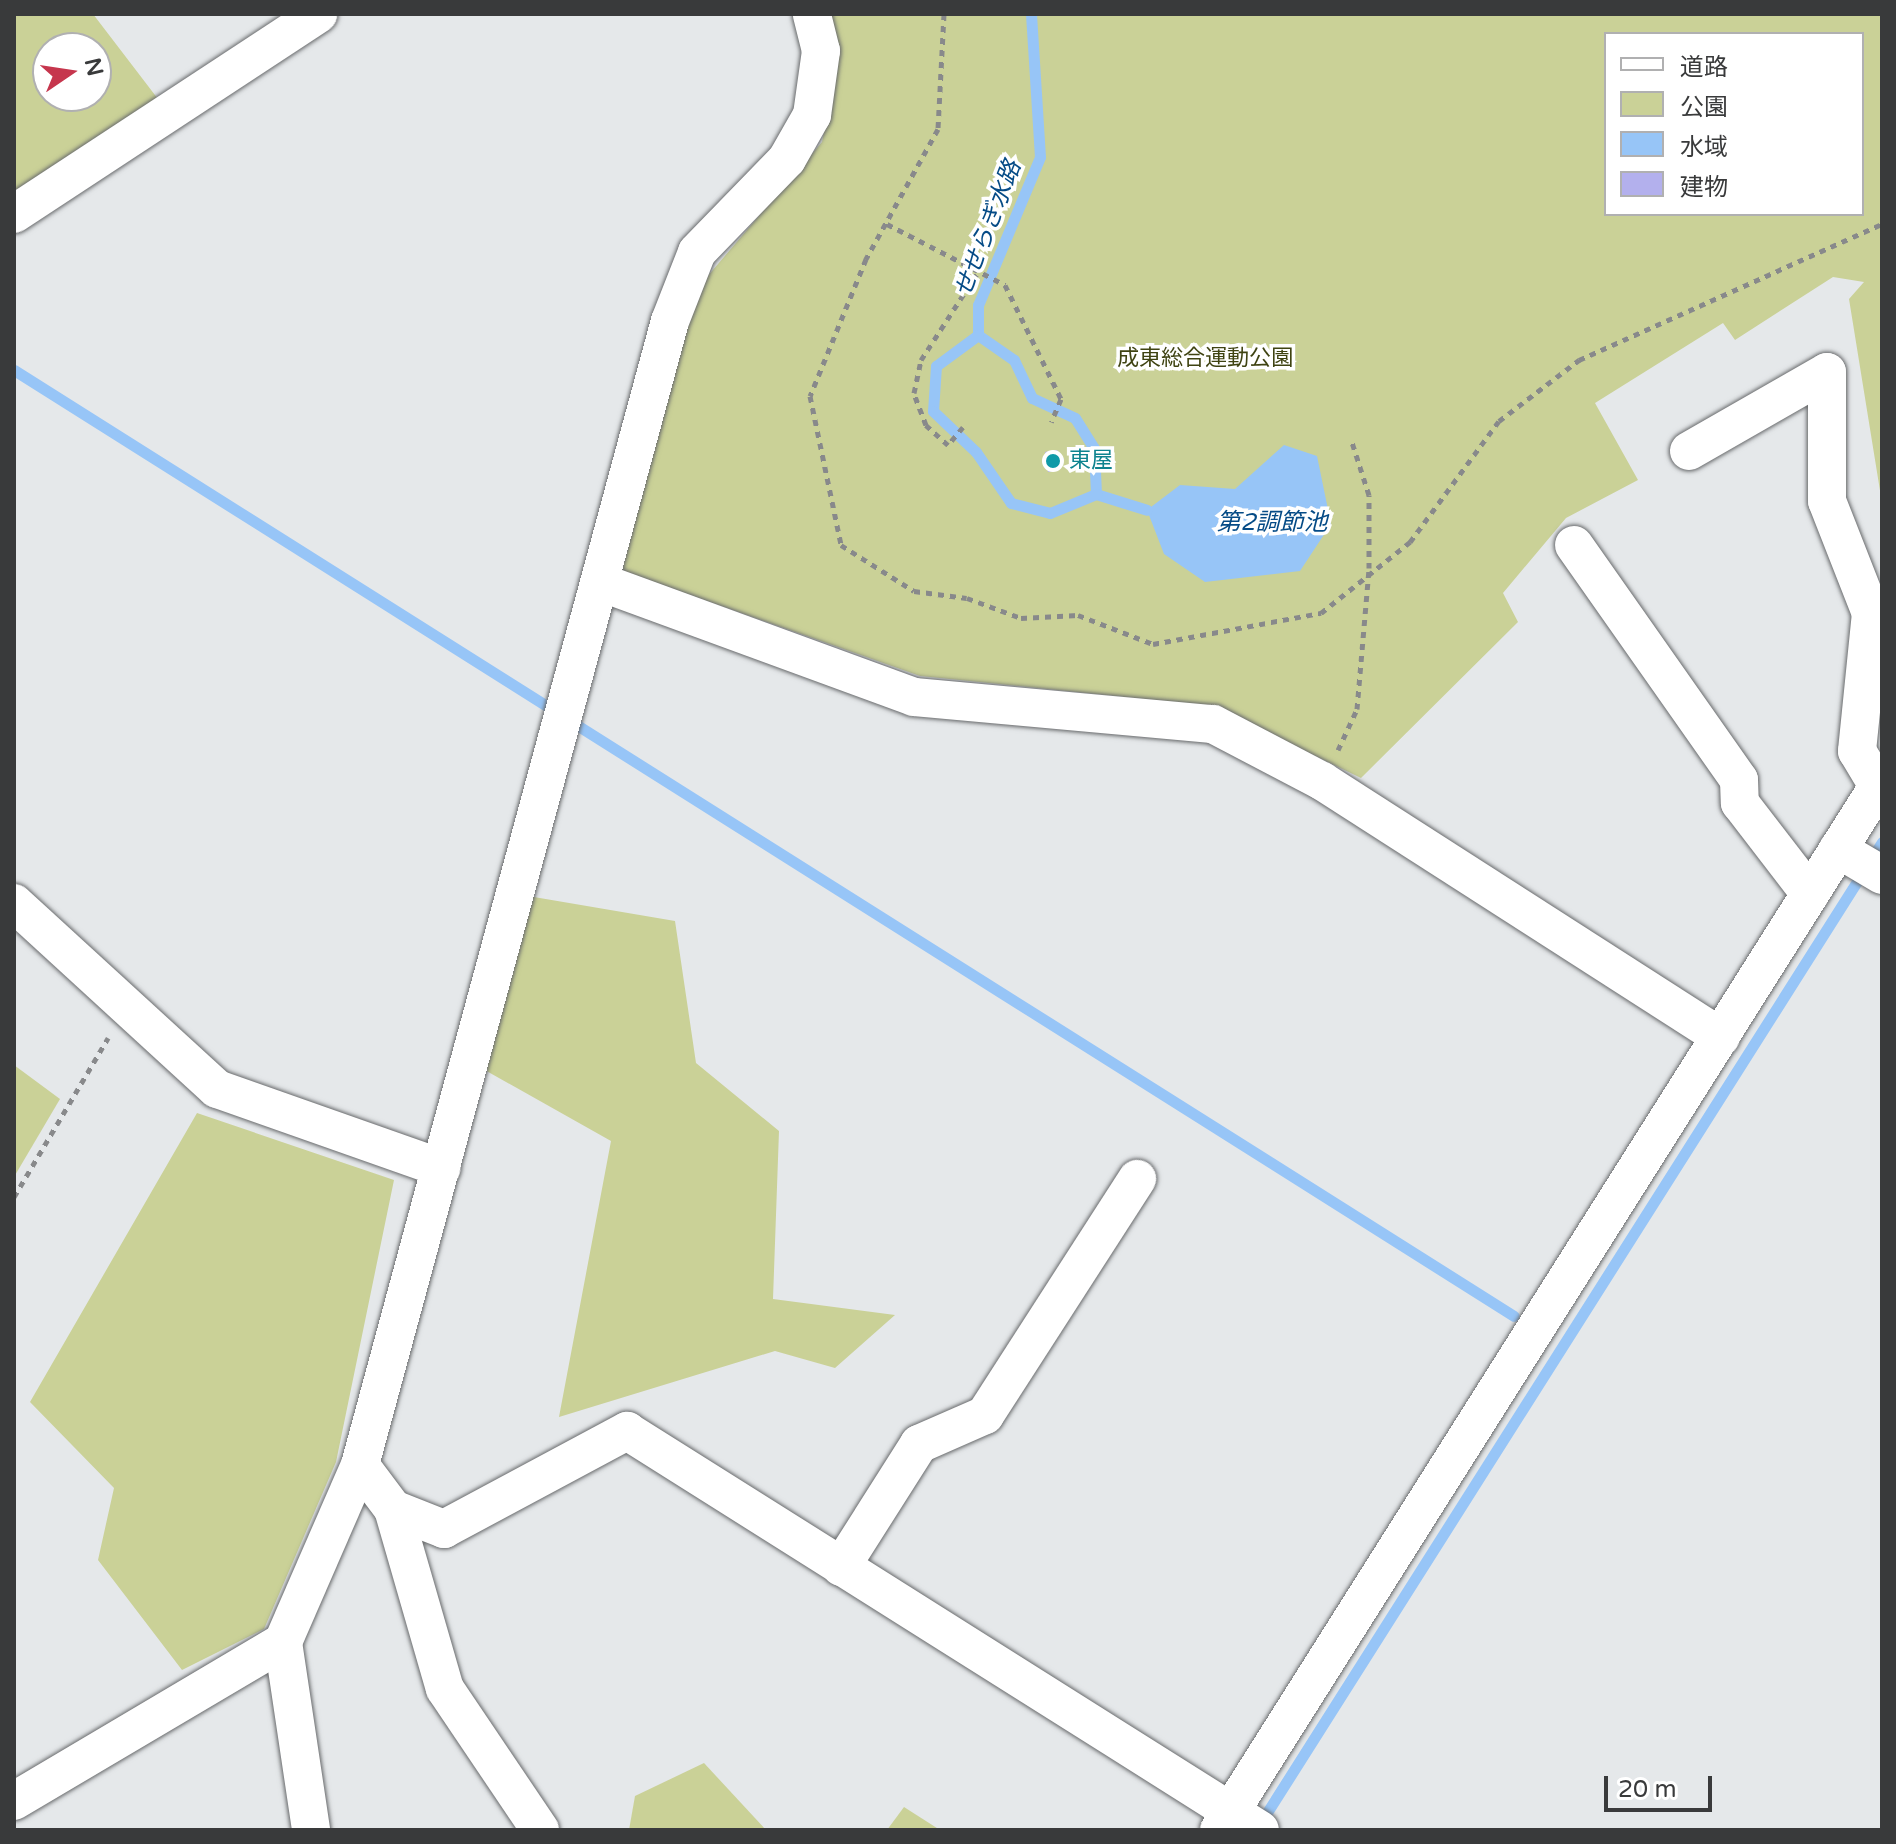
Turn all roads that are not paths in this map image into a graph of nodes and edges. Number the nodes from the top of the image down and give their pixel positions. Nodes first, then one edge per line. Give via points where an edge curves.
1 (318, 14) edge
2 (812, 14) edge
3 (14, 214) edge
4 (1689, 451) dead end
5 (1574, 545) dead end
6 (600, 582) junction
7 (1880, 783) edge
8 (1838, 849) junction
9 (1882, 875) edge
10 (1810, 894) junction
11 (14, 903) edge
12 (1721, 1037) junction
13 (441, 1168) junction
14 (1137, 1179) dead end
15 (360, 1465) junction
16 (393, 1509) junction
17 (841, 1567) junction
18 (283, 1642) junction
19 (14, 1801) edge
20 (1238, 1823) edge
21 (311, 1830) edge
22 (540, 1830) edge

1 - 3 street
2 - 6 street via 821,51 812,115 787,159 697,252 670,321
4 - 7 street via 1827,372 1827,501 1871,613 1857,751
5 - 10 street via 1739,780 1740,803
6 - 12 street via 914,697 1213,724 1322,781
6 - 13 street
7 - 8 street
8 - 9 street
8 - 10 street
10 - 12 street
11 - 13 street via 217,1089
12 - 20 street
13 - 15 street
14 - 17 street via 985,1415 919,1444
15 - 16 street
15 - 18 street
16 - 17 street via 444,1529 627,1431
16 - 22 street via 445,1689
17 - 20 street
18 - 19 street
18 - 21 street

